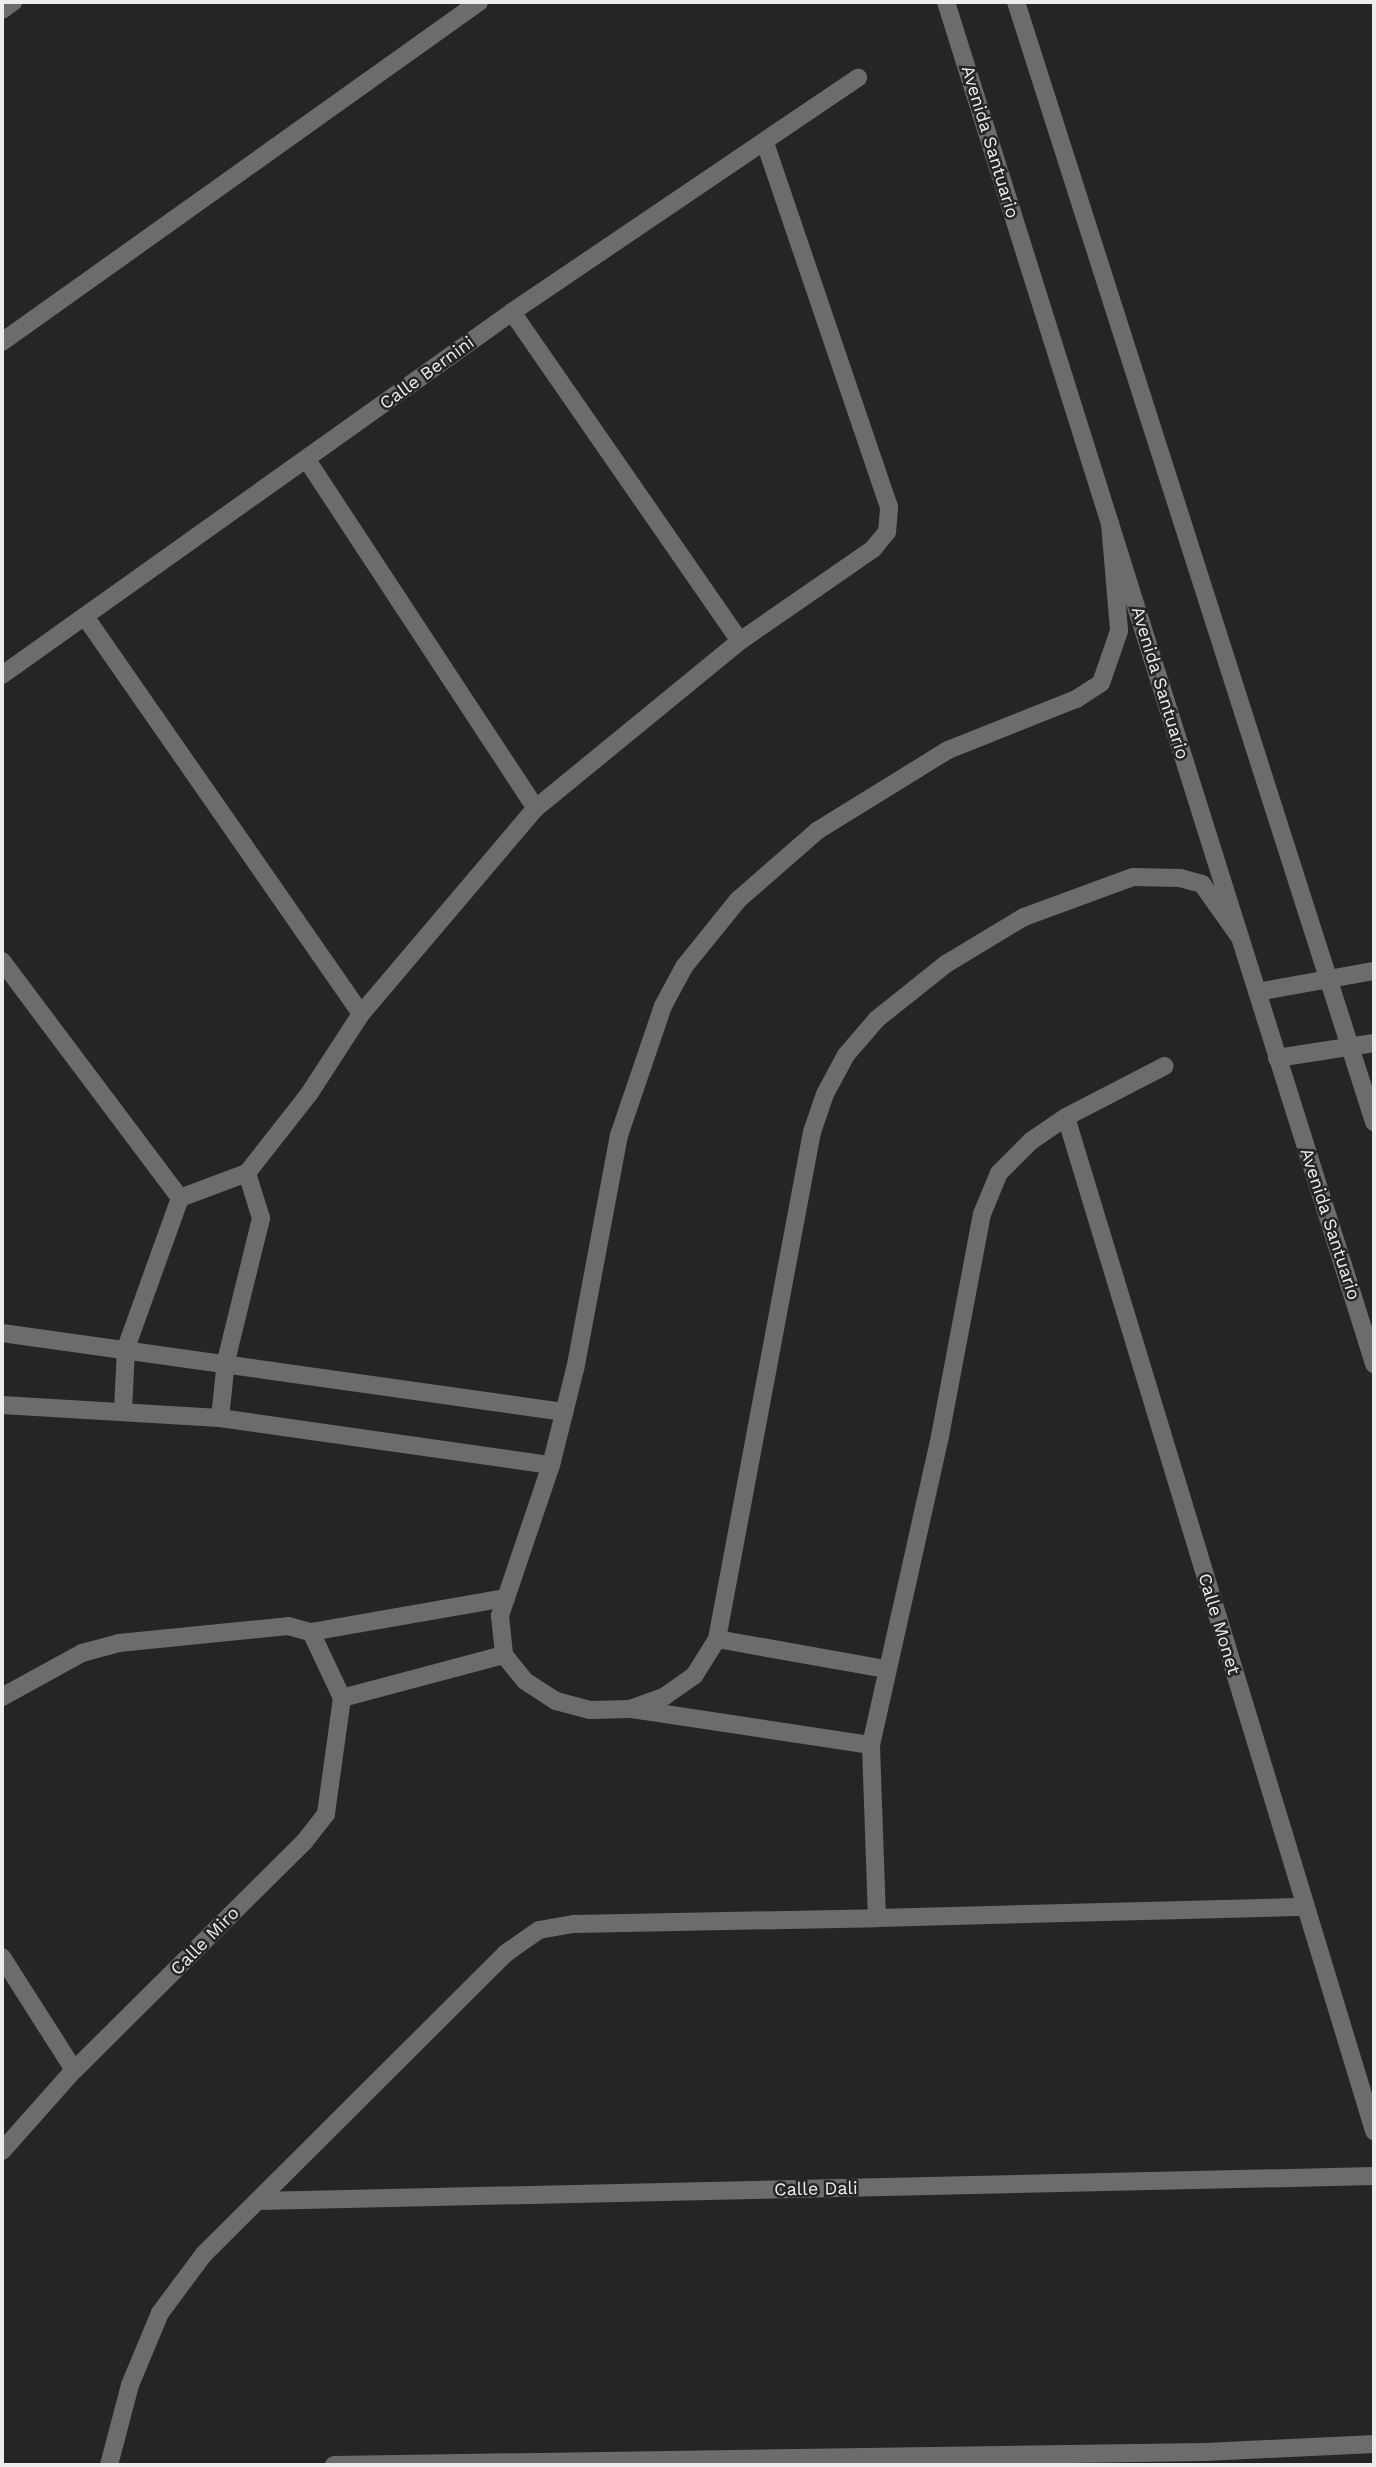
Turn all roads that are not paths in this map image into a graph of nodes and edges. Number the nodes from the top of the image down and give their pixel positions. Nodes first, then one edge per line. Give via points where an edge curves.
1 (13, 2) edge
2 (479, 2) edge
3 (946, 2) edge
4 (1016, 2) edge
5 (2, 10) edge
6 (858, 78) dead end
7 (765, 142) junction
8 (512, 312) junction
9 (2, 342) edge
10 (307, 460) junction
11 (1110, 523) junction
12 (86, 618) junction
13 (740, 641) junction
14 (2, 675) edge
15 (536, 808) junction
16 (1239, 936) junction
17 (2, 961) edge
18 (1374, 971) edge
19 (1329, 978) junction
20 (1257, 992) junction
21 (361, 1014) junction
22 (1374, 1043) edge
23 (1351, 1046) junction
24 (1277, 1058) junction
25 (1165, 1066) dead end
26 (1066, 1117) junction
27 (1374, 1122) edge
28 (247, 1174) junction
29 (180, 1198) junction
30 (2, 1333) edge
31 (126, 1348) junction
32 (226, 1361) junction
33 (1374, 1364) edge
34 (2, 1405) edge
35 (123, 1411) junction
36 (564, 1412) junction
37 (220, 1418) junction
38 (551, 1465) junction
39 (506, 1598) junction
40 (311, 1632) junction
41 (717, 1639) junction
42 (503, 1655) junction
43 (884, 1669) junction
44 (2, 1698) edge
45 (342, 1699) junction
46 (630, 1709) junction
47 (871, 1745) junction
48 (1305, 1907) junction
49 (877, 1918) junction
50 (2, 1957) edge
51 (74, 2070) junction
52 (1374, 2131) edge
53 (2, 2151) edge
54 (1374, 2176) edge
55 (258, 2201) junction
56 (1374, 2444) edge
57 (1205, 2458) edge
58 (109, 2465) edge
59 (334, 2465) edge

1 - 5 street
2 - 9 street
3 - 11 street, Avenida Santuario
4 - 19 street
6 - 7 street, Calle Bernini
7 - 8 street, Calle Bernini
7 - 13 street via 888,508 887,532 873,549
8 - 10 street, Calle Bernini
8 - 13 street
10 - 12 street, Calle Bernini
10 - 15 street
11 - 16 street, Avenida Santuario
11 - 36 street via 1119,631 1101,683 1076,699 948,750 856,804 785,856 738,900 684,967 646,1047 619,1135
12 - 14 street, Calle Bernini
12 - 21 street
13 - 15 street
15 - 21 street
16 - 20 street, Avenida Santuario
16 - 41 street via 1202,884 1159,876 1099,886 1024,917 946,964 877,1019 846,1055 825,1094 802,1172
17 - 29 street
18 - 19 street
19 - 20 street
19 - 23 street
20 - 24 street, Avenida Santuario
21 - 28 street via 309,1094
22 - 23 street
23 - 24 street
23 - 27 street
24 - 33 street, Avenida Santuario
25 - 26 street
26 - 43 street via 1031,1141 999,1173 982,1214 940,1436
26 - 48 street, Calle Monet
28 - 29 street
28 - 32 street via 261,1218
29 - 31 street
30 - 31 street
31 - 32 street
31 - 35 street
32 - 36 street
32 - 37 street
34 - 35 street
35 - 37 street
36 - 38 street
37 - 38 street
38 - 39 street
39 - 40 street
39 - 42 street via 500,1616
40 - 44 street via 288,1626 119,1643 82,1653
40 - 45 street
41 - 43 street
41 - 46 street via 694,1676 665,1696
42 - 45 street
42 - 46 street via 525,1681 556,1701 590,1710
43 - 47 street
45 - 51 street, Calle Miro via 326,1814 305,1841
46 - 47 street
47 - 49 street
48 - 49 street
48 - 52 street, Calle Monet
49 - 55 street via 574,1924 540,1930 506,1953
50 - 51 street
51 - 53 street, Calle Miro
54 - 55 street, Calle Dali
55 - 58 street via 204,2254 160,2313 130,2385
56 - 57 street
57 - 59 street

